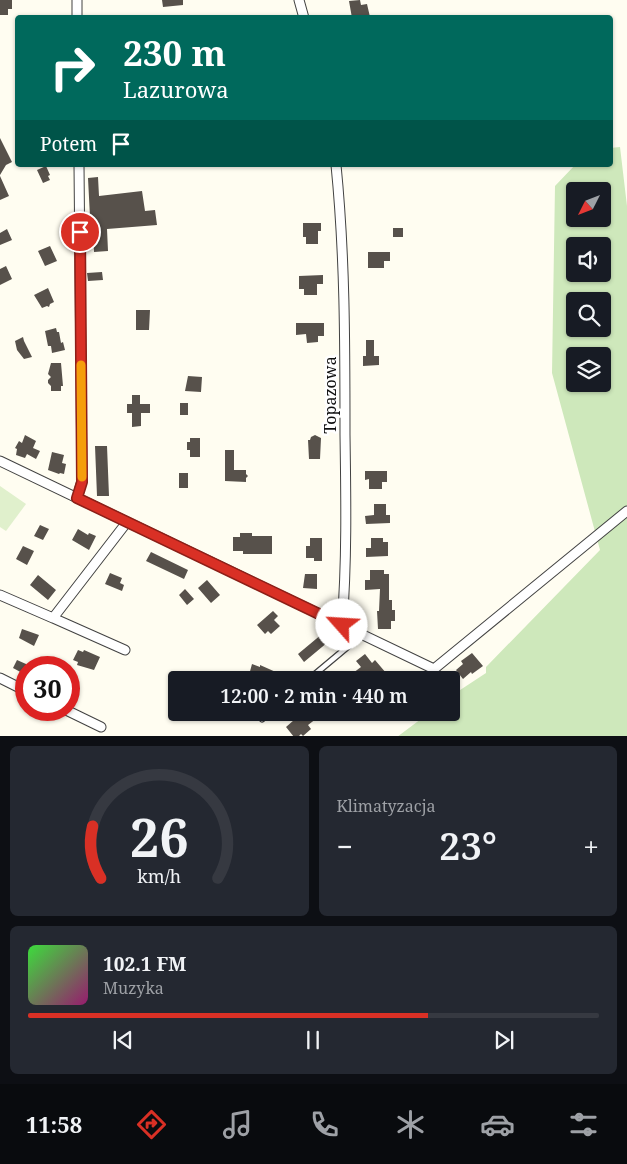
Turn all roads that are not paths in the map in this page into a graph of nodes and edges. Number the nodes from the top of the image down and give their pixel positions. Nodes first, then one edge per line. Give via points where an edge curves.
1 (77, 0) edge
2 (299, 0) edge
3 (77, 15) edge
4 (303, 15) edge
5 (79, 167) edge
6 (336, 167) edge
7 (0, 461) edge
8 (77, 498) junction
9 (627, 511) edge
10 (127, 522) junction
11 (0, 596) edge
12 (53, 618) junction
13 (342, 625) junction
14 (360, 634) junction
15 (125, 650) dead end
16 (319, 671) edge
17 (0, 678) edge
18 (15, 686) edge
19 (80, 717) edge
20 (101, 727) dead end

1 - 3 street
2 - 4 street
5 - 8 street via 82,482
6 - 13 street, Topazowa via 343,259 345,371 345,588
7 - 8 street
8 - 10 street
9 - 14 street via 434,670
10 - 12 street
10 - 13 street
11 - 12 street
12 - 15 street
13 - 14 street
14 - 16 lane
17 - 18 street
19 - 20 street

